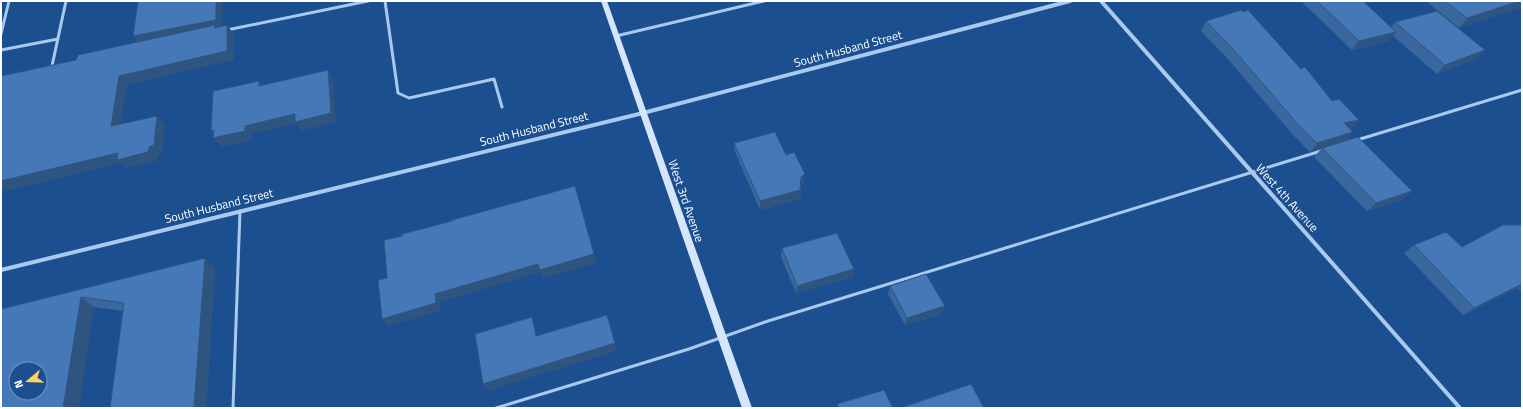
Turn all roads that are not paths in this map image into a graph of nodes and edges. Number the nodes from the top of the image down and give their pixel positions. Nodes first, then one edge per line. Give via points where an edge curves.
1 (9, 1) edge
2 (66, 1) edge
3 (339, 1) edge
4 (368, 1) edge
5 (385, 1) edge
6 (604, 1) edge
7 (764, 1) edge
8 (1070, 1) edge
9 (1101, 1) edge
10 (340, 7) junction
11 (223, 31) edge
12 (1, 34) edge
13 (616, 36) junction
14 (58, 39) junction
15 (1, 50) edge
16 (60, 64) edge
17 (52, 66) junction
18 (45, 67) edge
19 (1522, 90) edge
20 (502, 108) dead end
21 (643, 113) junction
22 (1354, 142) edge
23 (1323, 151) edge
24 (1251, 173) junction
25 (240, 211) junction
26 (1, 270) edge
27 (721, 337) junction
28 (233, 408) edge
29 (496, 408) edge
30 (747, 408) edge
31 (1460, 408) edge

1 - 12 lane
2 - 14 lane
3 - 10 lane
4 - 10 lane
5 - 20 lane via 398,94 409,98 494,79
6 - 13 street, West 3rd Avenue
7 - 13 lane
8 - 21 street, South Husband Street
9 - 24 street, West 4th Avenue
10 - 11 lane
13 - 21 street, West 3rd Avenue
14 - 15 lane
14 - 17 lane
16 - 17 lane
17 - 18 lane
19 - 22 lane
21 - 25 street, South Husband Street
21 - 27 street, West 3rd Avenue
23 - 24 lane
24 - 27 lane
24 - 31 street, West 4th Avenue
25 - 26 street, South Husband Street
25 - 28 lane
27 - 29 lane
27 - 30 street, West 3rd Avenue

